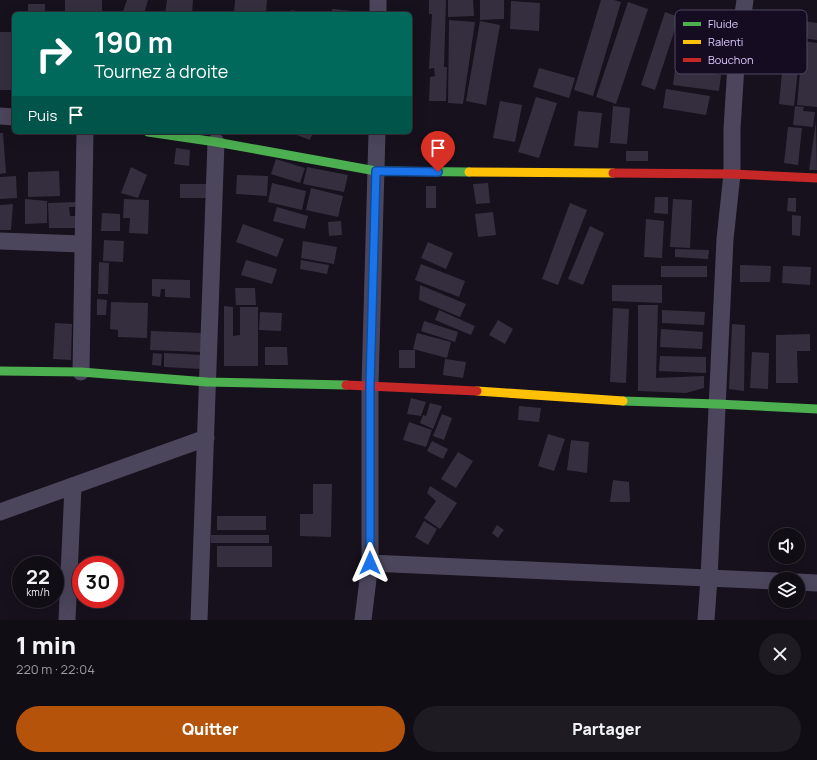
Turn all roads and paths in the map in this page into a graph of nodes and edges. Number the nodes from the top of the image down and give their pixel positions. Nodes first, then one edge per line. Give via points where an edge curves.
1 (378, 0) edge
2 (745, 0) edge
3 (744, 10) edge
4 (378, 12) edge
5 (735, 74) edge
6 (0, 116) edge
7 (12, 117) edge
8 (85, 134) edge
9 (162, 134) edge
10 (376, 134) edge
11 (216, 142) junction
12 (376, 171) junction
13 (732, 174) junction
14 (817, 178) edge
15 (0, 241) edge
16 (82, 244) junction
17 (0, 371) edge
18 (81, 372) junction
19 (207, 382) junction
20 (370, 385) junction
21 (717, 404) junction
22 (817, 409) edge
23 (206, 438) junction
24 (73, 486) junction
25 (0, 512) edge
26 (370, 563) junction
27 (709, 578) junction
28 (769, 581) edge
29 (805, 582) edge
30 (817, 583) edge
31 (67, 620) edge
32 (199, 620) edge
33 (362, 620) edge
34 (706, 620) edge

1 - 4 street
2 - 3 street
5 - 13 street
6 - 7 street
8 - 16 street
9 - 11 street
10 - 12 street
11 - 12 street
11 - 19 street
12 - 13 street
12 - 20 street
13 - 14 street
13 - 21 street via 725,239
15 - 16 street
16 - 18 street
17 - 18 street
18 - 19 street
19 - 20 street
19 - 23 street
20 - 21 street via 632,402
20 - 26 street
21 - 22 street
21 - 27 street
23 - 24 street
23 - 32 street
24 - 25 street
24 - 31 street
26 - 27 street
26 - 33 street
27 - 28 street
27 - 34 street
29 - 30 street

